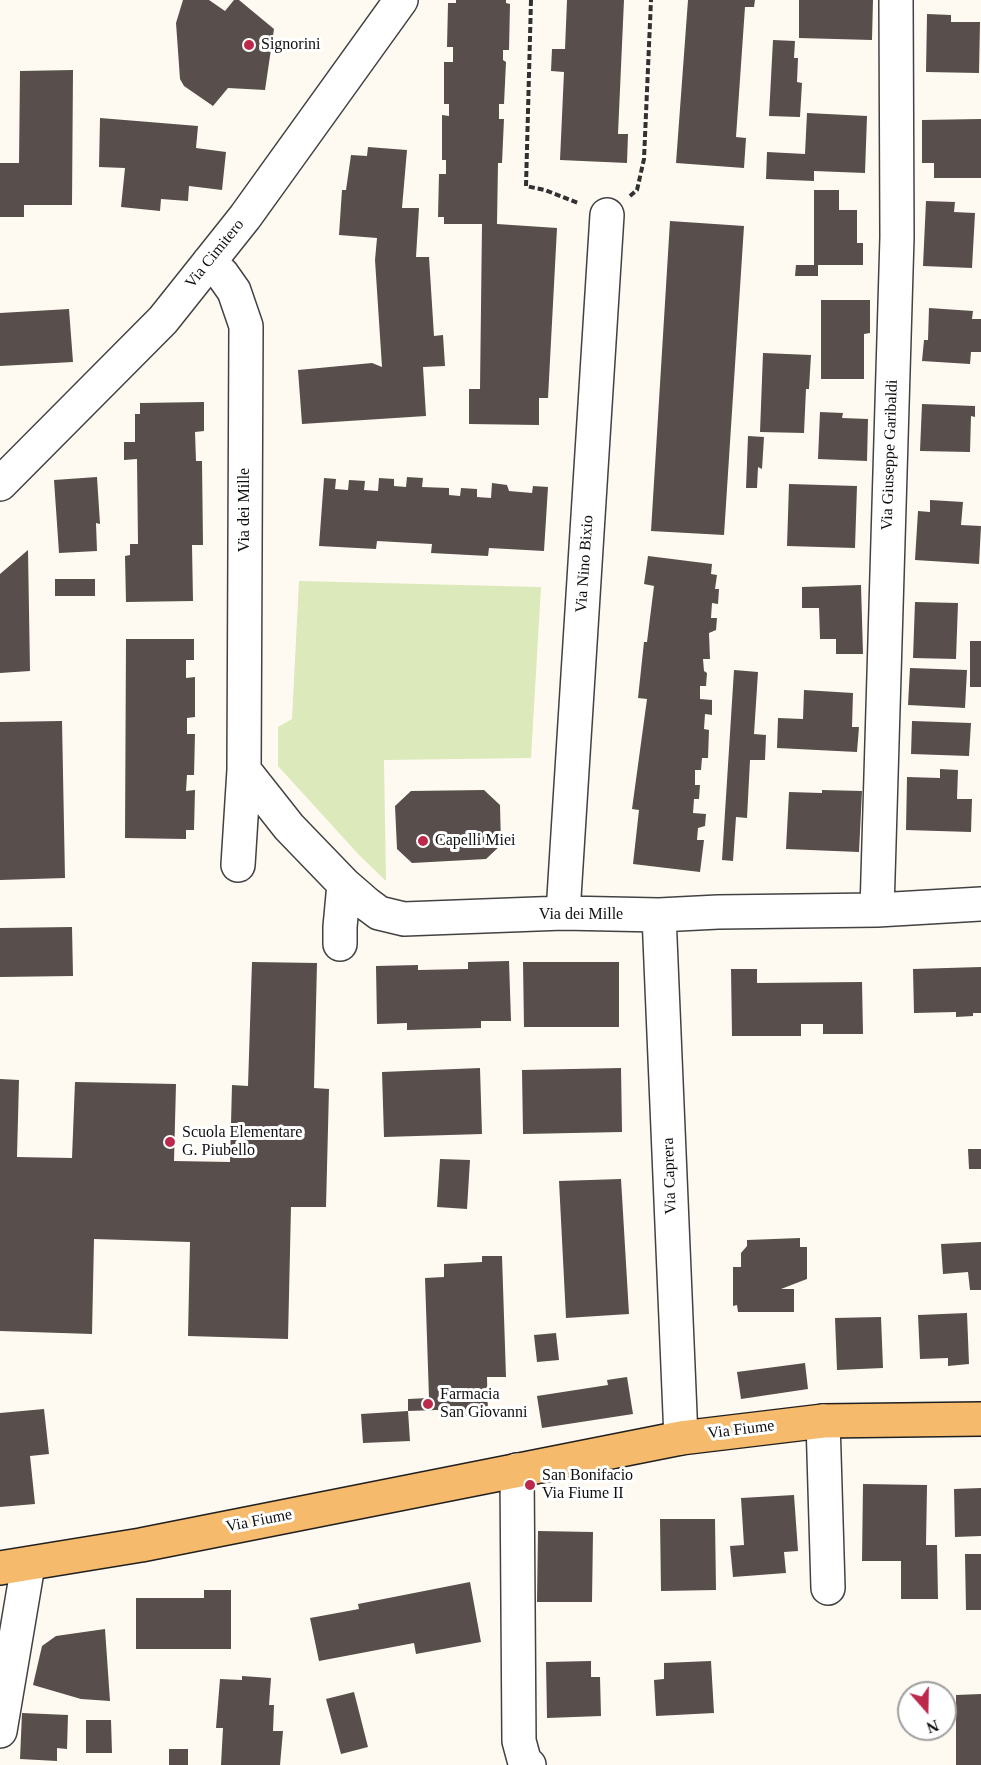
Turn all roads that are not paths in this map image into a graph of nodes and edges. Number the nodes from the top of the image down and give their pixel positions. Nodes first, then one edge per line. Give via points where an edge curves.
1 (401, 0) edge
2 (896, 0) edge
3 (607, 215) road end
4 (209, 262) junction
5 (0, 484) edge
6 (244, 770) junction
7 (238, 865) dead end
8 (344, 884) junction
9 (981, 904) edge
10 (877, 910) junction
11 (563, 914) junction
12 (659, 915) junction
13 (340, 944) dead end
14 (981, 1419) edge
15 (823, 1421) junction
16 (681, 1438) junction
17 (517, 1470) junction
18 (14, 1567) edge
19 (828, 1588) dead end
20 (0, 1731) edge
21 (529, 1765) edge

1 - 4 street, Via Cimitero
2 - 10 street, Via Giuseppe Garibaldi via 897,237
3 - 11 street, Via Nino Bixio
4 - 5 street, Via Cimitero via 163,320
4 - 6 street, Via dei Mille via 234,291 246,326
6 - 7 street, Via dei Mille
6 - 8 street, Via dei Mille via 289,826
8 - 11 street, Via dei Mille via 379,913 404,919
8 - 13 street
9 - 10 street, Via dei Mille
10 - 12 street, Via dei Mille
11 - 12 street, Via dei Mille
12 - 16 street, Via Caprera
14 - 15 main road, Via Fiume
15 - 16 main road, Via Fiume
15 - 19 street
16 - 17 main road, Via Fiume
17 - 18 main road, Via Fiume
17 - 21 street via 519,1741
18 - 20 street

